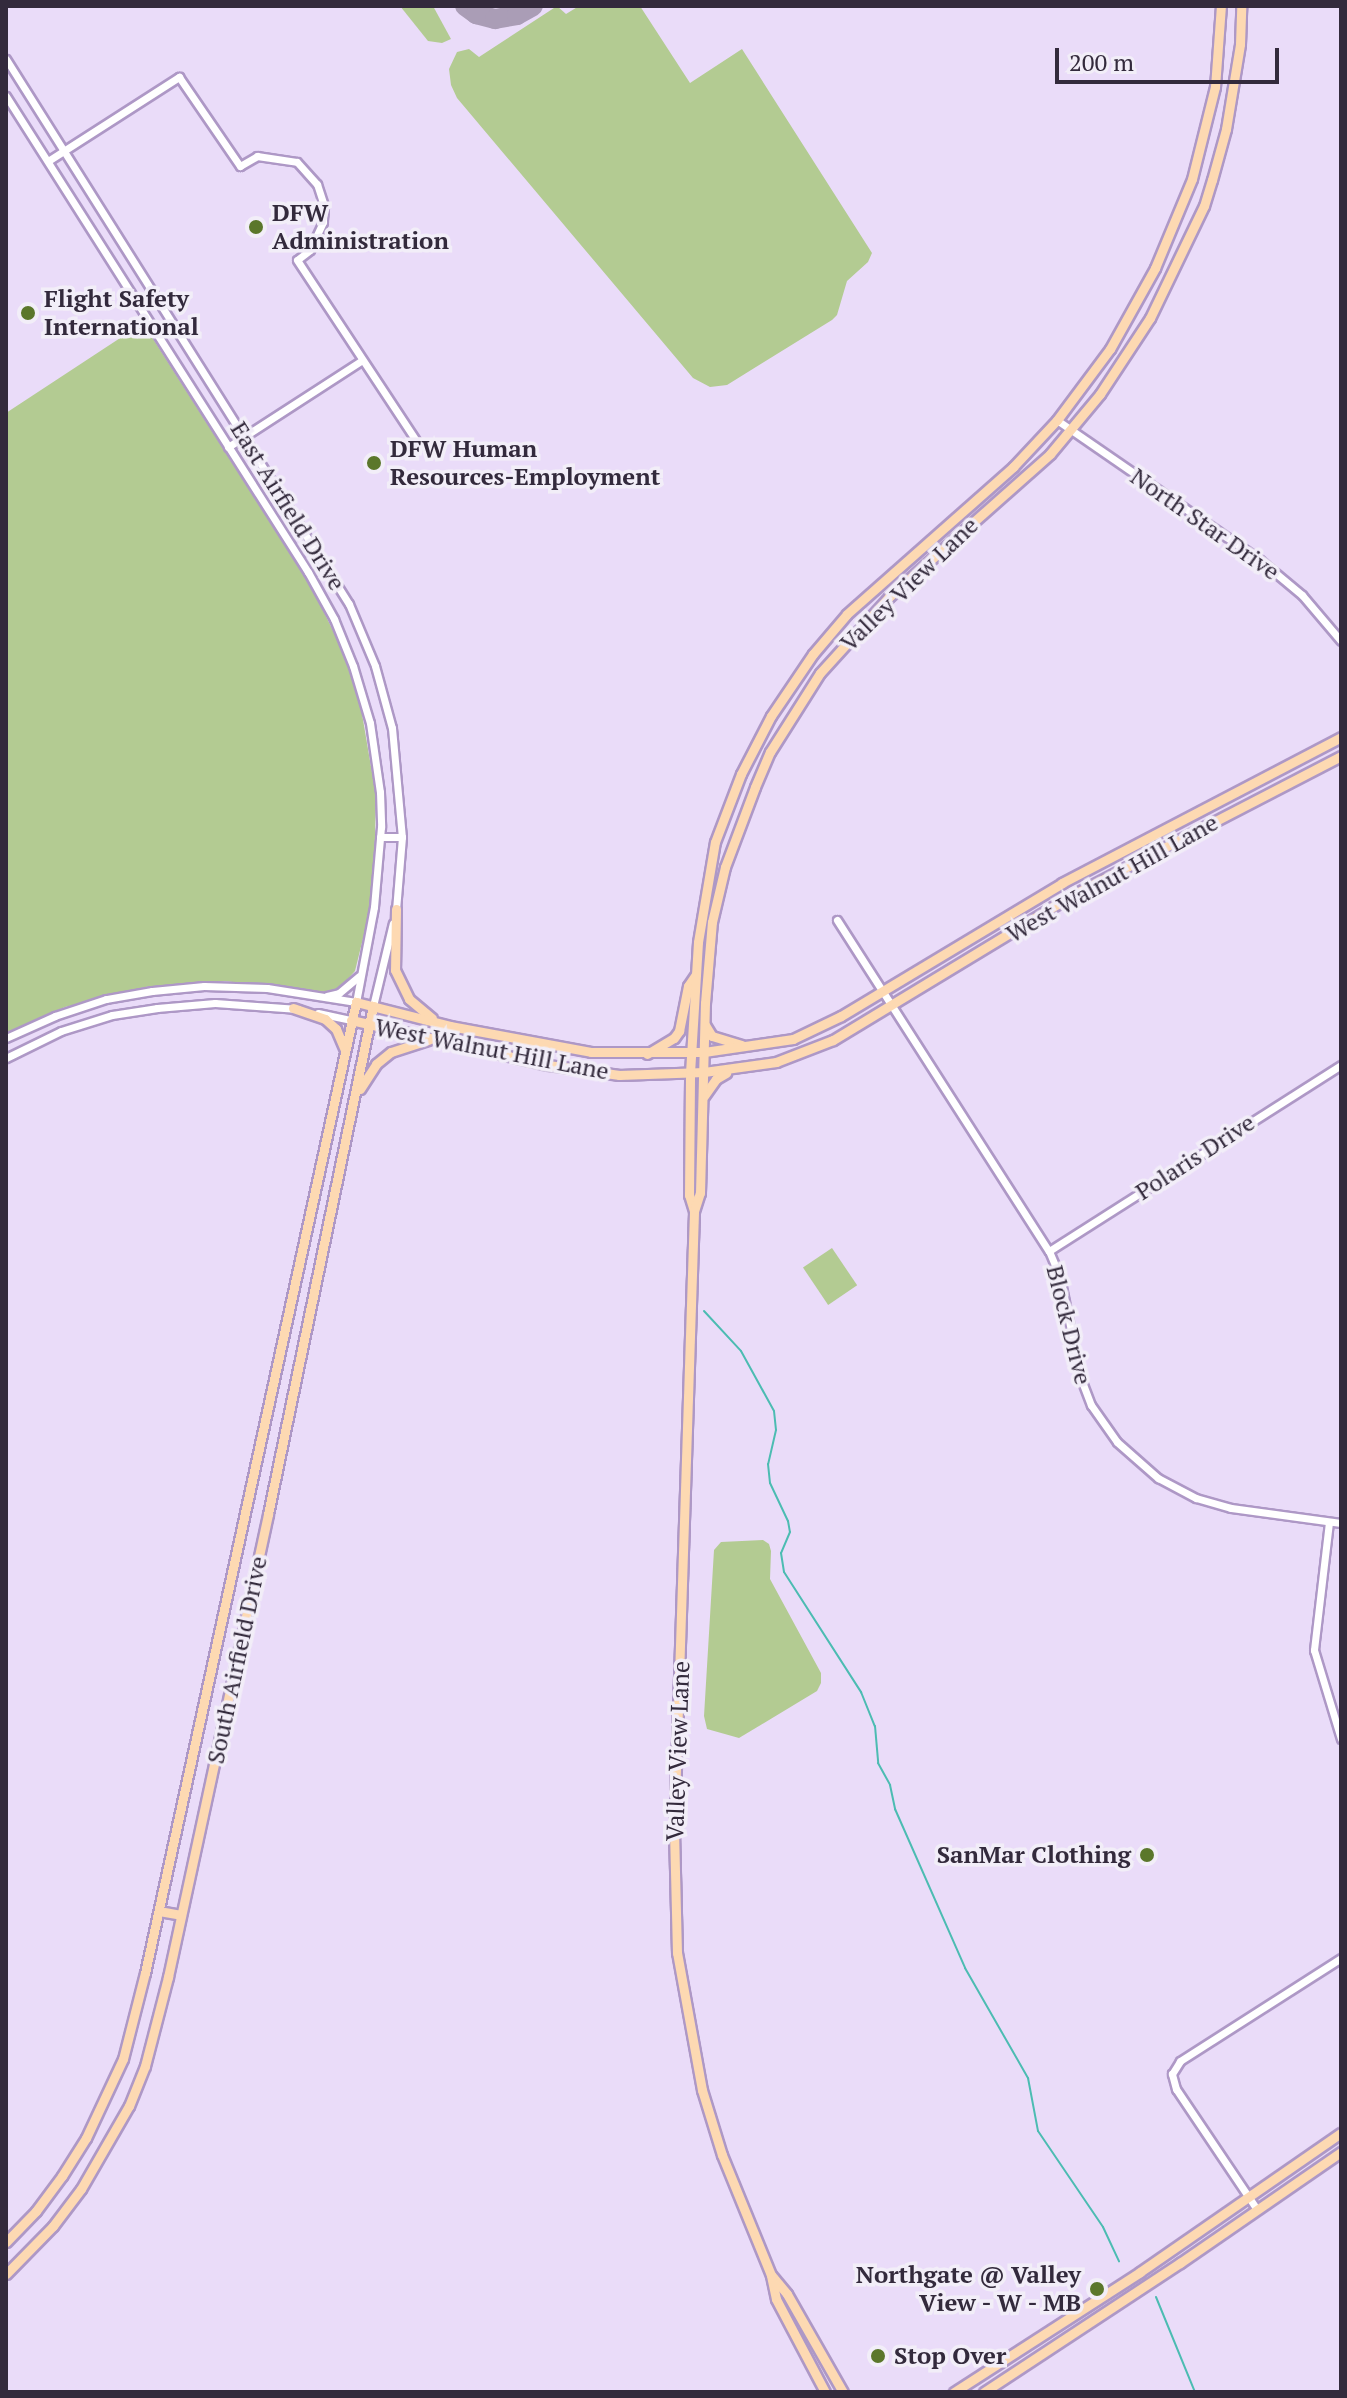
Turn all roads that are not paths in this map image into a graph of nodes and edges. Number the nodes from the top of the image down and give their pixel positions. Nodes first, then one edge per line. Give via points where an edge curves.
1 (1221, 6) edge
2 (1241, 6) edge
3 (6, 59) edge
4 (6, 96) edge
5 (65, 150) junction
6 (48, 161) junction
7 (361, 361) junction
8 (1057, 420) junction
9 (1072, 429) junction
10 (244, 437) junction
11 (419, 445) dead end
12 (228, 447) junction
13 (1341, 641) edge
14 (1341, 737) edge
15 (1341, 756) edge
16 (1240, 790) junction
17 (1247, 804) junction
18 (380, 837) junction
19 (402, 837) junction
20 (1119, 853) junction
21 (1126, 867) junction
22 (396, 909) junction
23 (837, 920) dead end
24 (361, 974) junction
25 (696, 974) junction
26 (882, 991) junction
27 (324, 997) junction
28 (356, 1002) junction
29 (892, 1005) junction
30 (373, 1006) junction
31 (293, 1008) junction
32 (55, 1016) junction
33 (351, 1020) junction
34 (369, 1024) junction
35 (705, 1025) junction
36 (450, 1026) junction
37 (61, 1031) junction
38 (6, 1038) edge
39 (432, 1039) junction
40 (761, 1046) junction
41 (344, 1048) junction
42 (704, 1052) junction
43 (691, 1053) junction
44 (647, 1054) junction
45 (6, 1058) edge
46 (1341, 1065) edge
47 (732, 1070) junction
48 (704, 1072) junction
49 (690, 1073) junction
50 (703, 1099) junction
51 (353, 1103) junction
52 (694, 1211) junction
53 (1049, 1251) junction
54 (1329, 1522) junction
55 (1341, 1523) edge
56 (1341, 1739) edge
57 (159, 1911) junction
58 (181, 1915) junction
59 (1341, 1958) edge
60 (1341, 2133) edge
61 (1341, 2152) edge
62 (1250, 2197) junction
63 (1256, 2208) junction
64 (6, 2242) edge
65 (6, 2274) edge
66 (771, 2275) junction
67 (1055, 2327) junction
68 (1064, 2340) junction
69 (825, 2392) edge
70 (843, 2392) edge
71 (954, 2392) edge
72 (984, 2392) edge

1 - 8 main road, Valley View Lane via 1213,98 1192,179 1170,236 1110,349
2 - 9 main road, Valley View Lane via 1226,129 1204,206 1150,318
3 - 5 street, East Airfield Drive
4 - 6 street, East Airfield Drive
5 - 6 street
5 - 7 street via 179,77 240,166 257,156 297,162 317,184 323,222 310,250 297,260
5 - 10 street, East Airfield Drive
6 - 12 street, East Airfield Drive
7 - 10 street
7 - 11 street
8 - 9 street, North Star Drive
8 - 25 main road, Valley View Lane via 1013,467 847,614 771,716 724,812 703,904
9 - 13 street, North Star Drive via 1260,560 1302,595
9 - 35 main road, Valley View Lane via 860,625 795,710 770,752 725,867 711,927
10 - 12 street
10 - 19 street, East Airfield Drive via 333,574 363,635 392,728
12 - 18 street, East Airfield Drive via 308,572 343,640 370,723
14 - 16 main road, West Walnut Hill Lane
15 - 17 main road, West Walnut Hill Lane
16 - 17 main road
16 - 20 main road, West Walnut Hill Lane
17 - 21 main road, West Walnut Hill Lane
18 - 19 street
18 - 24 street, East Airfield Drive
19 - 22 street, East Airfield Drive
20 - 21 main road
20 - 26 main road, West Walnut Hill Lane
21 - 29 main road, West Walnut Hill Lane
22 - 30 street, East Airfield Drive
22 - 36 main road via 392,959 398,981 419,1009
23 - 26 street, Block Drive
24 - 27 street via 339,993
24 - 28 street, East Airfield Drive
25 - 43 main road, Valley View Lane
25 - 44 main road via 688,986 679,1031
26 - 29 street, Block Drive
26 - 40 main road, West Walnut Hill Lane via 793,1039
27 - 28 street, West Walnut Hill Lane
27 - 32 street, West Walnut Hill Lane via 204,986 106,999
28 - 30 main road, West Walnut Hill Lane
28 - 33 main road, South Airfield Drive
29 - 47 main road, West Walnut Hill Lane via 803,1054
29 - 53 street, Block Drive
30 - 34 main road, South Airfield Drive
30 - 36 main road, West Walnut Hill Lane
31 - 33 street, West Walnut Hill Lane
31 - 37 street, West Walnut Hill Lane via 215,1003 157,1008
31 - 41 main road via 325,1019
32 - 37 street
32 - 38 street, West Walnut Hill Lane
33 - 34 main road, West Walnut Hill Lane
33 - 41 main road, South Airfield Drive
34 - 39 main road, West Walnut Hill Lane
34 - 51 main road, South Airfield Drive
35 - 40 main road via 720,1040
35 - 42 main road, Valley View Lane
36 - 44 main road, West Walnut Hill Lane via 591,1052
37 - 45 street, West Walnut Hill Lane
39 - 49 main road, West Walnut Hill Lane via 581,1071
39 - 51 main road via 407,1044 383,1058
40 - 42 main road, West Walnut Hill Lane
41 - 57 main road, South Airfield Drive
42 - 43 main road, West Walnut Hill Lane
42 - 48 main road, Valley View Lane
43 - 44 main road, West Walnut Hill Lane
43 - 49 main road, Valley View Lane
46 - 53 street, Polaris Drive
47 - 48 main road, West Walnut Hill Lane
47 - 50 main road via 716,1079
48 - 49 main road, West Walnut Hill Lane
48 - 50 main road, Valley View Lane
49 - 52 main road, Valley View Lane via 689,1195
50 - 52 main road, Valley View Lane via 700,1193
51 - 58 main road, South Airfield Drive
52 - 66 main road, Valley View Lane via 674,1831 677,1953 702,2090 740,2205
53 - 54 street, Block Drive via 1091,1405 1129,1455 1196,1498
54 - 55 street, Block Drive
54 - 56 street via 1314,1650
57 - 58 main road
57 - 64 main road, South Airfield Drive via 123,2059 107,2097 62,2176
58 - 65 main road, South Airfield Drive via 145,2066 129,2106 81,2189
59 - 62 street via 1180,2061 1172,2074 1176,2089
60 - 62 main road
61 - 63 main road
62 - 63 street
62 - 67 main road
63 - 68 main road
66 - 69 main road, Valley View Lane via 776,2299
66 - 70 main road, Valley View Lane
67 - 68 main road
67 - 71 main road
68 - 72 main road

